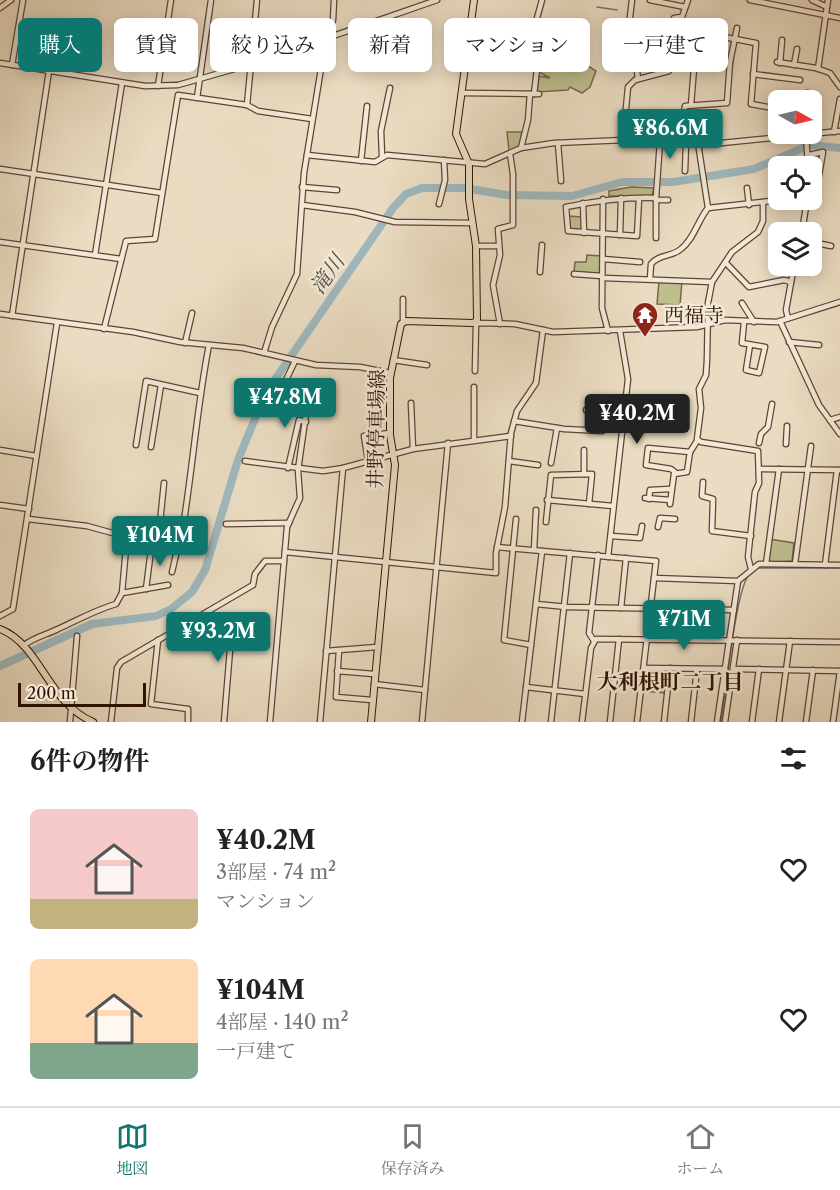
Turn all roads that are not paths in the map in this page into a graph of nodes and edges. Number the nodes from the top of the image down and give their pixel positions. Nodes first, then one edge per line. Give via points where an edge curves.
1 (11, 0) edge
2 (23, 0) edge
3 (171, 0) edge
4 (211, 0) edge
5 (257, 0) edge
6 (334, 0) edge
7 (437, 0) edge
8 (474, 0) edge
9 (542, 0) edge
10 (632, 0) edge
11 (650, 0) edge
12 (688, 0) edge
13 (750, 0) edge
14 (812, 0) edge
15 (828, 0) edge
16 (686, 7) junction
17 (0, 8) edge
18 (827, 8) junction
19 (826, 16) junction
20 (256, 18) edge
21 (333, 18) edge
22 (630, 18) edge
23 (674, 18) edge
24 (840, 18) edge
25 (737, 28) dead end
26 (336, 35) edge
27 (728, 38) edge
28 (733, 39) junction
29 (782, 40) dead end
30 (797, 49) dead end
31 (730, 62) junction
32 (0, 63) edge
33 (12, 65) junction
34 (794, 65) junction
35 (18, 66) edge
36 (818, 69) junction
37 (49, 72) edge
38 (55, 72) edge
39 (227, 72) edge
40 (251, 72) edge
41 (321, 72) edge
42 (637, 72) edge
43 (668, 72) edge
44 (753, 74) junction
45 (638, 80) junction
46 (800, 80) dead end
47 (199, 81) junction
48 (122, 83) junction
49 (158, 86) junction
50 (840, 87) edge
51 (390, 88) dead end
52 (462, 93) junction
53 (535, 94) junction
54 (196, 98) junction
55 (840, 99) edge
56 (247, 105) junction
57 (690, 105) junction
58 (367, 106) dead end
59 (768, 107) edge
60 (312, 119) junction
61 (840, 131) edge
62 (834, 132) junction
63 (822, 133) edge
64 (768, 137) edge
65 (623, 140) junction
66 (660, 141) junction
67 (679, 142) junction
68 (558, 143) junction
69 (686, 143) junction
70 (698, 143) junction
71 (807, 144) edge
72 (522, 148) junction
73 (510, 154) junction
74 (808, 154) joint
75 (307, 155) junction
76 (382, 156) junction
77 (822, 158) edge
78 (444, 160) junction
79 (361, 161) junction
80 (469, 162) junction
81 (0, 169) edge
82 (685, 171) dead end
83 (33, 173) junction
84 (561, 180) dead end
85 (107, 185) junction
86 (302, 187) junction
87 (747, 188) dead end
88 (337, 190) dead end
89 (162, 193) junction
90 (621, 198) junction
91 (639, 198) junction
92 (603, 199) junction
93 (656, 199) junction
94 (668, 200) dead end
95 (768, 201) edge
96 (763, 202) junction
97 (583, 203) junction
98 (439, 204) dead end
99 (302, 205) junction
100 (749, 205) junction
101 (708, 208) junction
102 (472, 223) junction
103 (584, 233) junction
104 (602, 234) junction
105 (620, 235) junction
106 (656, 238) dead end
107 (0, 242) edge
108 (822, 244) edge
109 (22, 245) junction
110 (542, 245) dead end
111 (476, 246) junction
112 (498, 246) junction
113 (831, 246) dead end
114 (96, 255) junction
115 (121, 259) junction
116 (603, 259) junction
117 (640, 262) dead end
118 (726, 263) junction
119 (540, 272) dead end
120 (574, 274) dead end
121 (792, 276) edge
122 (603, 277) junction
123 (650, 279) junction
124 (712, 282) junction
125 (791, 282) junction
126 (403, 299) dead end
127 (840, 302) edge
128 (742, 303) dead end
129 (192, 313) dead end
130 (0, 314) edge
131 (12, 316) junction
132 (788, 318) junction
133 (780, 321) junction
134 (403, 322) junction
135 (744, 322) junction
136 (754, 322) junction
137 (57, 323) junction
138 (476, 323) junction
139 (500, 324) junction
140 (708, 325) junction
141 (104, 329) junction
142 (543, 330) junction
143 (608, 331) junction
144 (620, 331) junction
145 (789, 342) junction
146 (185, 343) junction
147 (209, 345) junction
148 (750, 345) junction
149 (819, 345) dead end
150 (264, 353) junction
151 (393, 360) junction
152 (294, 361) junction
153 (427, 365) dead end
154 (475, 371) dead end
155 (390, 373) junction
156 (161, 385) junction
157 (474, 387) dead end
158 (200, 393) junction
159 (411, 403) dead end
160 (772, 404) dead end
161 (586, 410) dead end
162 (624, 413) junction
163 (840, 417) edge
164 (830, 420) junction
165 (514, 421) junction
166 (306, 422) junction
167 (787, 426) dead end
168 (556, 428) junction
169 (602, 432) dead end
170 (390, 433) junction
171 (840, 434) edge
172 (511, 436) junction
173 (474, 440) junction
174 (697, 441) junction
175 (448, 443) junction
176 (759, 443) dead end
177 (786, 444) dead end
178 (136, 445) dead end
179 (811, 446) dead end
180 (151, 447) dead end
181 (413, 449) junction
182 (0, 450) edge
183 (584, 450) dead end
184 (690, 452) junction
185 (394, 453) junction
186 (36, 456) junction
187 (245, 461) dead end
188 (368, 461) junction
189 (510, 461) junction
190 (551, 463) dead end
191 (538, 465) dead end
192 (288, 468) junction
193 (343, 468) junction
194 (759, 469) junction
195 (298, 470) junction
196 (778, 470) junction
197 (808, 470) junction
198 (839, 470) edge
199 (675, 472) junction
200 (584, 474) junction
201 (703, 482) dead end
202 (164, 483) dead end
203 (670, 489) junction
204 (547, 500) junction
205 (589, 504) junction
206 (0, 505) edge
207 (613, 506) junction
208 (29, 509) junction
209 (536, 510) dead end
210 (27, 519) junction
211 (516, 519) dead end
212 (675, 519) dead end
213 (289, 522) junction
214 (546, 522) dead end
215 (226, 524) dead end
216 (642, 526) dead end
217 (658, 527) dead end
218 (611, 536) junction
219 (751, 536) junction
220 (126, 537) junction
221 (152, 542) junction
222 (158, 542) junction
223 (177, 546) junction
224 (497, 547) junction
225 (513, 549) junction
226 (534, 550) junction
227 (542, 551) junction
228 (285, 552) junction
229 (570, 553) junction
230 (598, 555) junction
231 (608, 556) junction
232 (334, 557) junction
233 (626, 558) junction
234 (284, 561) junction
235 (385, 562) junction
236 (766, 564) junction
237 (795, 564) junction
238 (825, 565) junction
239 (840, 565) edge
240 (437, 567) junction
241 (751, 569) junction
242 (172, 572) dead end
243 (654, 578) junction
244 (738, 581) junction
245 (168, 585) dead end
246 (146, 589) junction
247 (122, 592) junction
248 (536, 604) junction
249 (564, 607) junction
250 (592, 608) junction
251 (621, 608) junction
252 (651, 608) junction
253 (734, 610) junction
254 (207, 614) junction
255 (0, 616) edge
256 (0, 629) edge
257 (77, 636) dead end
258 (619, 639) junction
259 (647, 639) junction
260 (158, 640) junction
261 (729, 640) junction
262 (736, 640) junction
263 (594, 641) junction
264 (790, 641) junction
265 (840, 642) edge
266 (531, 645) junction
267 (24, 647) junction
268 (377, 647) junction
269 (339, 650) junction
270 (326, 651) junction
271 (644, 668) junction
272 (670, 668) junction
273 (697, 669) junction
274 (725, 669) junction
275 (733, 669) junction
276 (759, 669) junction
277 (787, 670) junction
278 (813, 670) junction
279 (337, 671) junction
280 (840, 671) edge
281 (374, 674) junction
282 (374, 684) junction
283 (526, 687) junction
284 (425, 690) junction
285 (554, 690) junction
286 (585, 694) junction
287 (372, 700) junction
288 (71, 709) junction
289 (718, 719) edge
290 (726, 720) edge
291 (69, 722) edge
292 (93, 722) edge
293 (111, 722) edge
294 (188, 722) edge
295 (224, 722) edge
296 (270, 722) edge
297 (320, 722) edge
298 (371, 722) edge
299 (422, 722) edge
300 (522, 722) edge
301 (551, 722) edge
302 (582, 722) edge
303 (610, 722) edge
304 (637, 722) edge
305 (664, 722) edge
306 (691, 722) edge
307 (752, 722) edge
308 (779, 722) edge
309 (806, 722) edge
310 (832, 722) edge

1 - 17 street
2 - 33 street
3 - 49 street
4 - 47 street
5 - 20 street
6 - 21 street
7 - 26 street
8 - 52 main road
9 - 53 street via 534,29 540,44
10 - 22 street
11 - 16 street
12 - 16 street
13 - 19 street
14 - 18 street
15 - 18 street
16 - 23 street via 682,17
18 - 19 street
19 - 24 street
19 - 36 street
25 - 28 street
27 - 28 street
28 - 31 street
28 - 44 street via 757,44
29 - 34 street via 778,63
30 - 34 street
31 - 57 street via 694,68
31 - 57 street via 727,104
32 - 33 street
33 - 35 street
34 - 36 street
36 - 50 street via 831,74
37 - 83 street
38 - 48 street
39 - 47 street
40 - 56 street
41 - 60 street
42 - 45 street
43 - 45 street
44 - 46 street
44 - 59 street via 752,105
45 - 65 street via 632,82 627,92
47 - 49 street
47 - 54 street
48 - 49 street
48 - 85 street
51 - 76 street via 381,131
52 - 53 street
52 - 80 main road via 456,136
53 - 72 street
54 - 56 street
54 - 89 street via 178,94
55 - 62 street
56 - 60 street via 258,111
57 - 67 street via 684,106
58 - 79 street
60 - 75 street
61 - 62 street
62 - 63 street
64 - 70 street
65 - 66 street
65 - 68 street
66 - 67 street
66 - 93 street
67 - 69 street
68 - 72 street
68 - 84 street
69 - 70 street
69 - 82 street
70 - 101 street
71 - 74 street
72 - 73 street
73 - 80 street via 487,164
73 - 112 street via 513,225 498,229
74 - 77 street via 823,152
75 - 79 street
75 - 86 street
76 - 78 street
76 - 79 street via 378,162
78 - 80 street
78 - 98 street via 445,181
80 - 102 main road
81 - 83 street
83 - 85 street
83 - 109 street
85 - 89 street
85 - 114 street
86 - 88 street
86 - 99 street
87 - 100 street
89 - 115 street via 155,239 128,239
90 - 91 street
90 - 92 street
90 - 105 street
91 - 93 street
91 - 105 street via 637,236
92 - 97 street
92 - 104 street
93 - 94 street
93 - 106 street
95 - 96 street
96 - 100 street
96 - 118 street via 760,228 732,252
97 - 103 street
97 - 103 street via 566,207 568,231
99 - 102 street via 391,221
99 - 150 street via 297,277 272,327
100 - 101 street
101 - 123 street via 684,246 651,264
102 - 111 main road
103 - 104 street
104 - 105 street
104 - 116 street
107 - 109 street
108 - 113 street
109 - 114 street
109 - 131 street
110 - 119 street
111 - 112 street
111 - 138 main road
112 - 139 street via 500,255 493,285
114 - 115 street
115 - 141 street
116 - 117 street
116 - 122 street
118 - 124 street
118 - 125 street via 749,287
120 - 122 street
121 - 125 street
122 - 123 street
122 - 143 street via 602,308
123 - 124 street
124 - 140 street
125 - 132 street
126 - 134 street
127 - 132 street
128 - 136 street
129 - 146 street
130 - 131 street
131 - 137 street
132 - 133 street
133 - 136 street
133 - 145 street
134 - 138 main road
134 - 151 main road, 井野停車場線
135 - 136 street
135 - 140 street via 725,320
135 - 148 street via 742,343
137 - 141 street
137 - 186 street
138 - 139 street
138 - 154 street
139 - 142 street
140 - 144 street
140 - 174 street
141 - 146 street
142 - 143 street
142 - 165 street via 537,382
143 - 144 street
144 - 162 street via 627,364
145 - 149 street
145 - 164 street
146 - 147 street
147 - 150 street
147 - 158 street
148 - 148 street via 765,347 760,373 746,370
150 - 152 street
151 - 153 street
151 - 155 main road, 井野停車場線
152 - 155 street
152 - 166 street via 286,380 304,404
155 - 170 main road, 井野停車場線
156 - 158 street
156 - 178 street via 146,381
156 - 180 street
157 - 173 street
158 - 223 street via 192,478
159 - 181 street
160 - 176 street via 768,428
161 - 162 street
162 - 207 street
163 - 164 street
164 - 171 street
165 - 168 street
165 - 172 street
166 - 192 street via 299,420
166 - 195 street
167 - 177 street
168 - 169 street
168 - 190 street
170 - 185 main road, 井野停車場線
170 - 188 street via 364,436
172 - 173 street
172 - 189 street
173 - 175 street
174 - 184 street
174 - 194 street via 756,448
175 - 181 street
175 - 240 street
179 - 197 street
181 - 185 street
182 - 186 street
183 - 200 street
184 - 199 street via 687,472
184 - 199 street via 648,448 646,465
185 - 188 street
185 - 235 main road, 井野停車場線
186 - 208 street
187 - 192 street
188 - 193 street
189 - 191 street
189 - 224 street
192 - 195 street
193 - 195 street
193 - 232 street
194 - 196 street
194 - 219 street
195 - 213 street via 300,498
196 - 197 street
196 - 236 street
197 - 198 street
197 - 237 street
198 - 238 street
199 - 203 street
200 - 204 street via 550,476
200 - 205 street via 593,476
201 - 219 street via 702,496 713,499 712,535
202 - 222 street
203 - 203 street via 670,502 647,498 650,490
204 - 205 street
204 - 214 street
205 - 207 street
206 - 208 street
207 - 218 street
208 - 210 street
209 - 226 street
210 - 220 street via 87,526
210 - 255 street via 13,609
211 - 225 street
212 - 217 street via 660,518
213 - 215 street
213 - 228 street
216 - 218 street via 640,538
218 - 231 street
219 - 241 street
220 - 221 street
220 - 247 street
221 - 222 street
221 - 246 street
222 - 223 street
223 - 242 street
224 - 225 street
224 - 240 street via 495,574
225 - 226 street
225 - 266 street via 504,640
226 - 227 street
227 - 229 street
227 - 248 street
228 - 232 street
228 - 234 street
229 - 230 street
229 - 249 street
230 - 231 street
230 - 250 street
231 - 233 street
232 - 235 street
232 - 270 street
233 - 243 street via 656,561
233 - 251 street
234 - 254 street via 265,561 255,574 253,585
234 - 296 street
235 - 240 street
235 - 268 main road, 井野停車場線
236 - 237 street
236 - 241 street
237 - 238 street
238 - 239 street
240 - 284 street
241 - 244 street
243 - 244 street
243 - 252 street
244 - 253 street
245 - 246 street
246 - 247 street
247 - 267 street via 116,604 32,639
248 - 249 street
248 - 266 street
249 - 250 street
249 - 285 street
250 - 251 street
250 - 263 street via 589,633
251 - 252 street
252 - 253 street
252 - 259 street
253 - 261 street
254 - 260 street
254 - 295 street via 214,624 232,626
256 - 267 main road
257 - 288 street
258 - 259 street
258 - 263 street
258 - 303 street
259 - 261 street
259 - 271 street
260 - 293 street via 118,664
260 - 294 street via 151,704 188,709
261 - 262 street
261 - 274 street
262 - 264 street
262 - 275 street
263 - 286 street
264 - 265 street
264 - 277 street
266 - 283 street
267 - 288 main road
268 - 269 street
268 - 281 main road, 井野停車場線
269 - 270 street
269 - 279 street
270 - 297 street
271 - 272 street
271 - 304 street
272 - 273 street
272 - 305 street
273 - 274 street
273 - 306 street
274 - 289 street
275 - 276 street
275 - 290 street
276 - 277 street
276 - 307 street
277 - 278 street
277 - 308 street
278 - 280 street
278 - 309 street
279 - 281 street
279 - 287 street via 336,697
280 - 310 street
281 - 282 main road, 井野停車場線
282 - 284 street
282 - 287 main road, 井野停車場線
283 - 285 street
283 - 300 street
284 - 299 street
285 - 286 street
285 - 301 street
286 - 302 street
287 - 298 main road, 井野停車場線
288 - 291 street
288 - 292 main road
289 - 290 street

